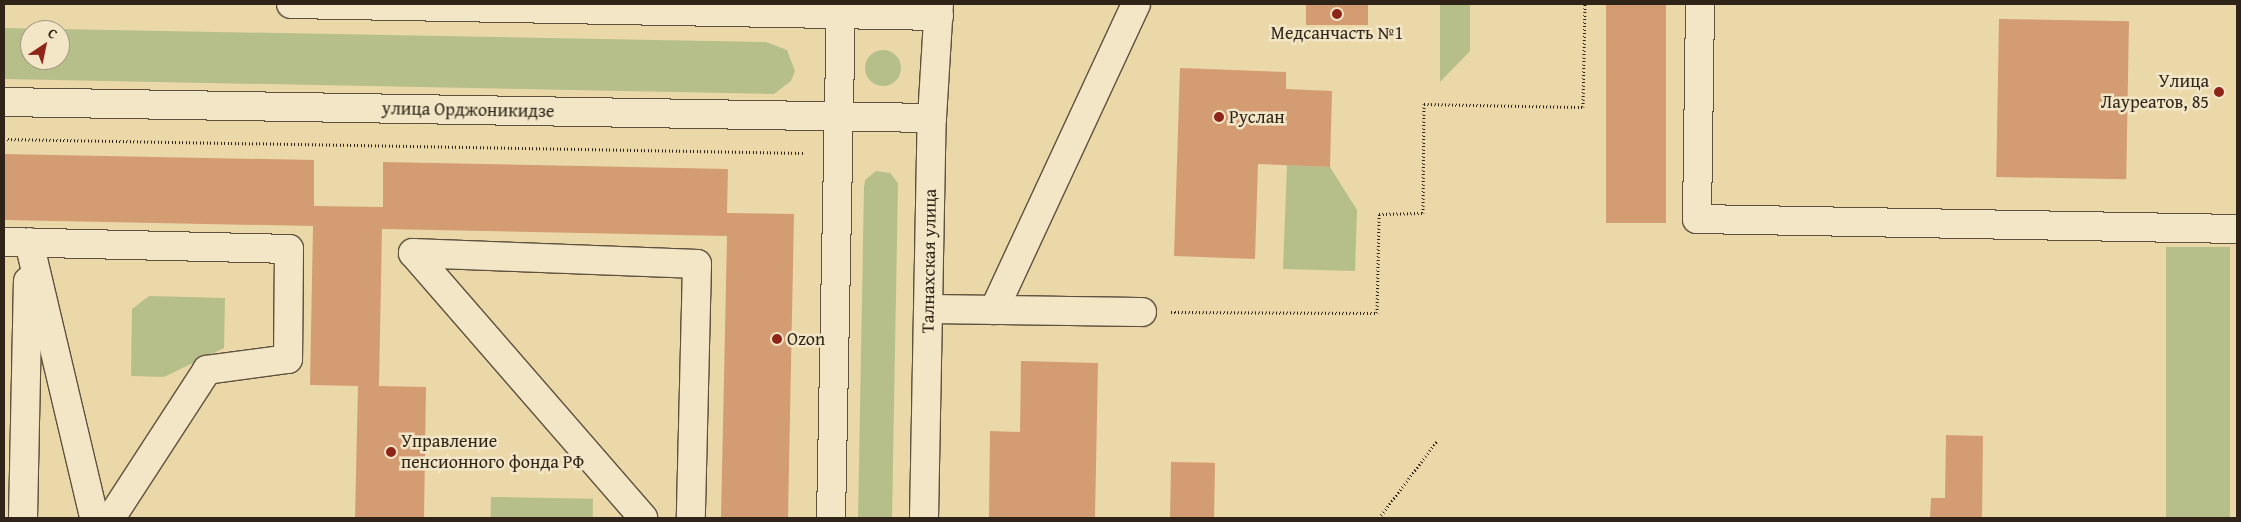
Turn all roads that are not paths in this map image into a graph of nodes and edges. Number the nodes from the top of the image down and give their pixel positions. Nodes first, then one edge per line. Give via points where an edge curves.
1 (291, 4) edge
2 (360, 4) edge
3 (1136, 4) edge
4 (1700, 4) edge
5 (841, 9) edge
6 (939, 10) edge
7 (4, 102) edge
8 (839, 116) junction
9 (932, 118) junction
10 (2237, 229) edge
11 (16, 242) edge
12 (928, 309) junction
13 (994, 310) junction
14 (1142, 312) road end
15 (22, 518) edge
16 (94, 518) edge
17 (111, 518) edge
18 (643, 518) edge
19 (691, 518) edge
20 (832, 518) edge
21 (924, 518) edge

1 - 2 street
2 - 5 street
3 - 13 street
4 - 10 street via 1697,219
5 - 6 street
5 - 8 street
6 - 9 street, Талнахская улица
7 - 8 street, улица Орджоникидзе
8 - 9 street, улица Орджоникидзе
8 - 20 street
9 - 12 street, Талнахская улица
11 - 15 street
11 - 16 street
11 - 17 street via 289,249 288,358 208,370
12 - 13 street
12 - 21 street, Талнахская улица
13 - 14 street
18 - 19 street via 413,253 697,264

